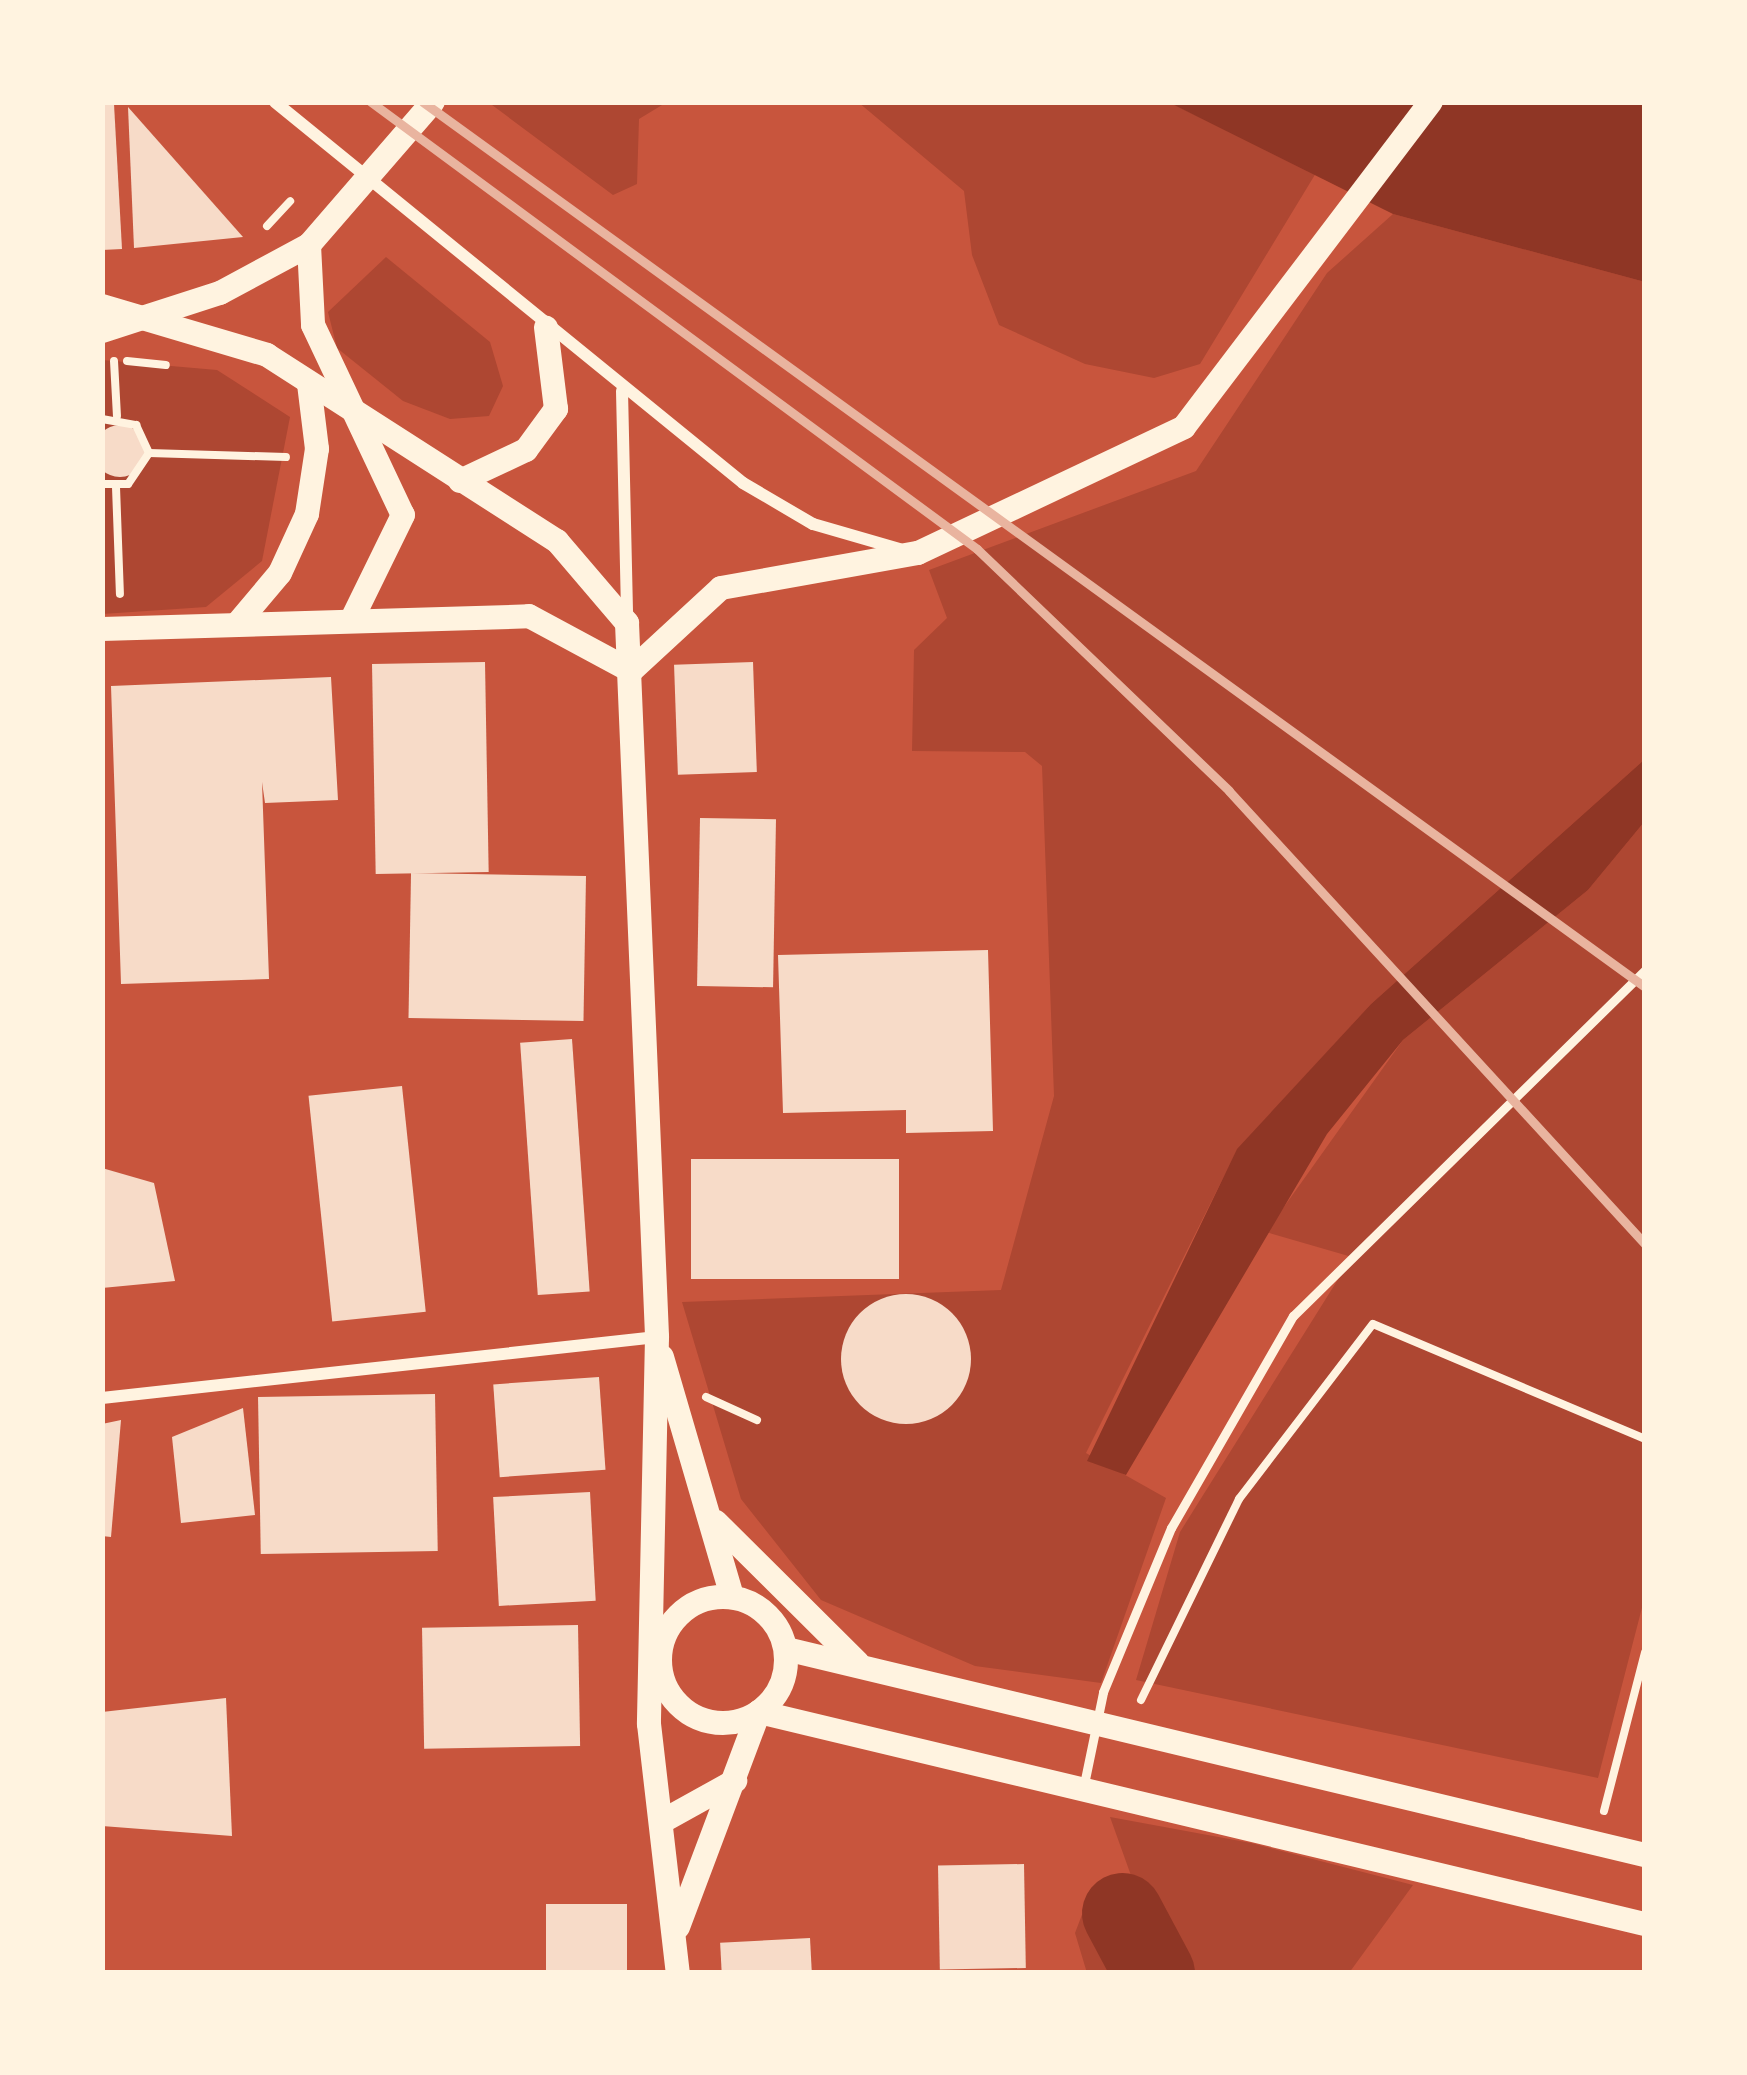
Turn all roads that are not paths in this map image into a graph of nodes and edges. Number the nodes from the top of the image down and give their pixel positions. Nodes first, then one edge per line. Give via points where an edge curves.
1 (275, 102) edge
2 (433, 102) edge
3 (1431, 102) edge
4 (316, 236) junction
5 (102, 306) edge
6 (148, 314) junction
7 (546, 328) junction
8 (102, 331) edge
9 (309, 384) junction
10 (622, 391) junction
11 (364, 419) junction
12 (460, 481) junction
13 (918, 553) junction
14 (352, 619) junction
15 (111, 621) edge
16 (238, 623) junction
17 (627, 623) junction
18 (631, 671) junction
19 (1645, 970) edge
20 (657, 1337) junction
21 (102, 1398) edge
22 (704, 1506) junction
23 (655, 1555) junction
24 (732, 1597) junction
25 (670, 1622) junction
26 (786, 1649) junction
27 (862, 1666) junction
28 (669, 1694) junction
29 (759, 1712) junction
30 (1095, 1723) junction
31 (649, 1724) junction
32 (735, 1781) junction
33 (1083, 1789) junction
34 (661, 1822) junction
35 (1645, 1855) edge
36 (1645, 1924) edge
37 (677, 1929) junction
38 (678, 1973) edge

1 - 7 street
2 - 4 main road
3 - 13 main road via 1184,427
4 - 6 main road via 220,293
4 - 11 main road via 313,325
5 - 6 main road
6 - 8 main road
6 - 9 main road via 221,334
7 - 10 street
7 - 12 main road via 556,409 526,450
9 - 11 main road
9 - 16 main road via 317,449 307,514 280,573
10 - 13 street via 813,524
10 - 17 street
11 - 12 main road
11 - 14 main road via 403,514
12 - 17 main road via 557,541
13 - 18 main road via 721,588
14 - 16 main road
14 - 18 main road via 529,616
15 - 16 main road
17 - 18 main road
18 - 20 main road
19 - 30 lane via 1292,1316 1171,1528
20 - 21 street
20 - 22 main road
20 - 23 main road
22 - 24 main road
22 - 27 main road via 776,1593
23 - 25 main road
23 - 31 main road
24 - 25 main road
24 - 26 main road via 768,1614
25 - 28 main road via 659,1658
26 - 27 main road
26 - 29 main road via 776,1695
27 - 30 main road
28 - 29 main road via 701,1720
28 - 31 main road
29 - 32 main road
29 - 33 main road
30 - 33 lane
30 - 35 main road
31 - 34 main road
32 - 34 main road
32 - 37 main road
33 - 36 main road
34 - 37 main road
37 - 38 main road

